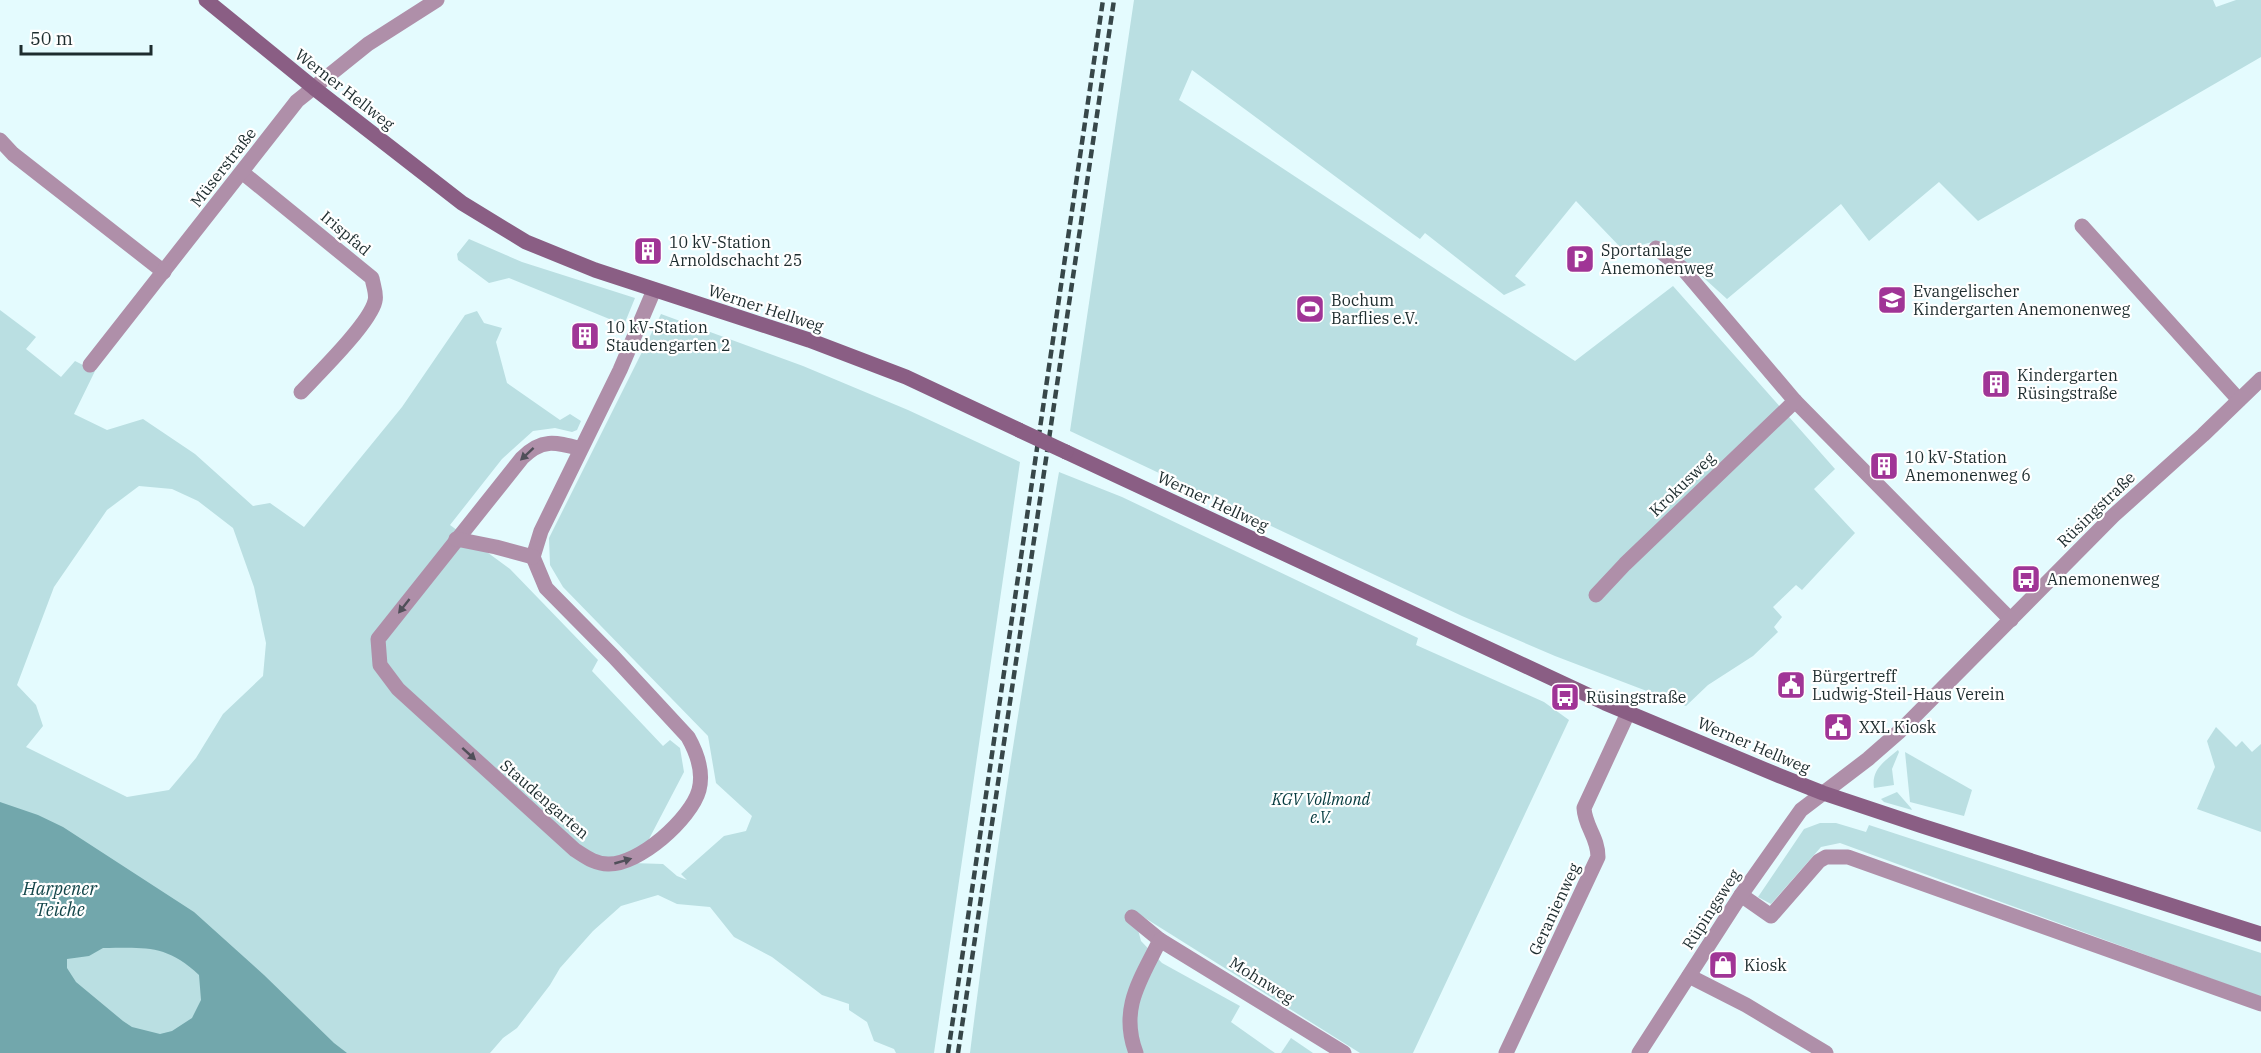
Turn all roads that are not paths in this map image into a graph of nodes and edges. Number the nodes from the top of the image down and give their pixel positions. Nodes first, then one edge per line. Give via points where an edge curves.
1 (206, 0) edge
2 (437, 0) edge
3 (314, 88) junction
4 (0, 141) edge
5 (243, 173) junction
6 (2082, 226) dead end
7 (1656, 248) dead end
8 (164, 272) junction
9 (654, 290) junction
10 (90, 365) dead end
11 (2261, 379) edge
12 (301, 392) dead end
13 (2239, 400) junction
14 (1795, 401) junction
15 (581, 449) junction
16 (456, 539) junction
17 (533, 557) junction
18 (1596, 595) dead end
19 (2011, 620) junction
20 (1628, 713) junction
21 (1823, 793) junction
22 (1741, 895) junction
23 (1132, 917) dead end
24 (2261, 934) edge
25 (1160, 940) junction
26 (1689, 976) junction
27 (2261, 1004) edge
28 (1136, 1053) edge
29 (1344, 1053) edge
30 (1506, 1053) edge
31 (1639, 1053) edge
32 (1826, 1053) edge

1 - 3 main road, Werner Hellweg
2 - 3 street, Müserstraße via 368,44
3 - 5 street, Müserstraße via 297,101
3 - 9 main road, Werner Hellweg via 462,203 510,234
4 - 8 street
5 - 8 street, Müserstraße
5 - 12 street, Irispfad via 372,278 376,298 372,312
6 - 13 street
7 - 14 street via 1683,268
8 - 10 street, Müserstraße
9 - 15 street
9 - 20 main road, Werner Hellweg, bridge via 809,340 906,377
11 - 13 street, Rüsingstraße
13 - 19 street, Rüsingstraße via 2113,516
14 - 18 street, Krokusweg
14 - 19 street
15 -> 16 street, Staudengarten via 560,443 542,444 531,450
15 - 17 street via 541,531
16 - 17 street
16 -> 17 street, Staudengarten via 378,639 380,665 398,689 575,850 591,861 616,864 630,860 650,849 692,806 699,791 695,749 614,657 546,588
19 - 21 street, Rüsingstraße via 1900,730
20 - 21 main road, Werner Hellweg
20 - 30 street, Geranienweg via 1584,808 1598,844 1598,857
21 - 22 street, Rüpingsweg via 1801,810
21 - 24 main road, Werner Hellweg
22 - 26 street, Rüpingsweg
22 - 27 street via 1771,916 1819,861 1848,857
23 - 25 street, Mohnweg
25 - 28 street via 1129,1012 1128,1027
25 - 29 street, Mohnweg
26 - 31 street, Rüpingsweg
26 - 32 street

